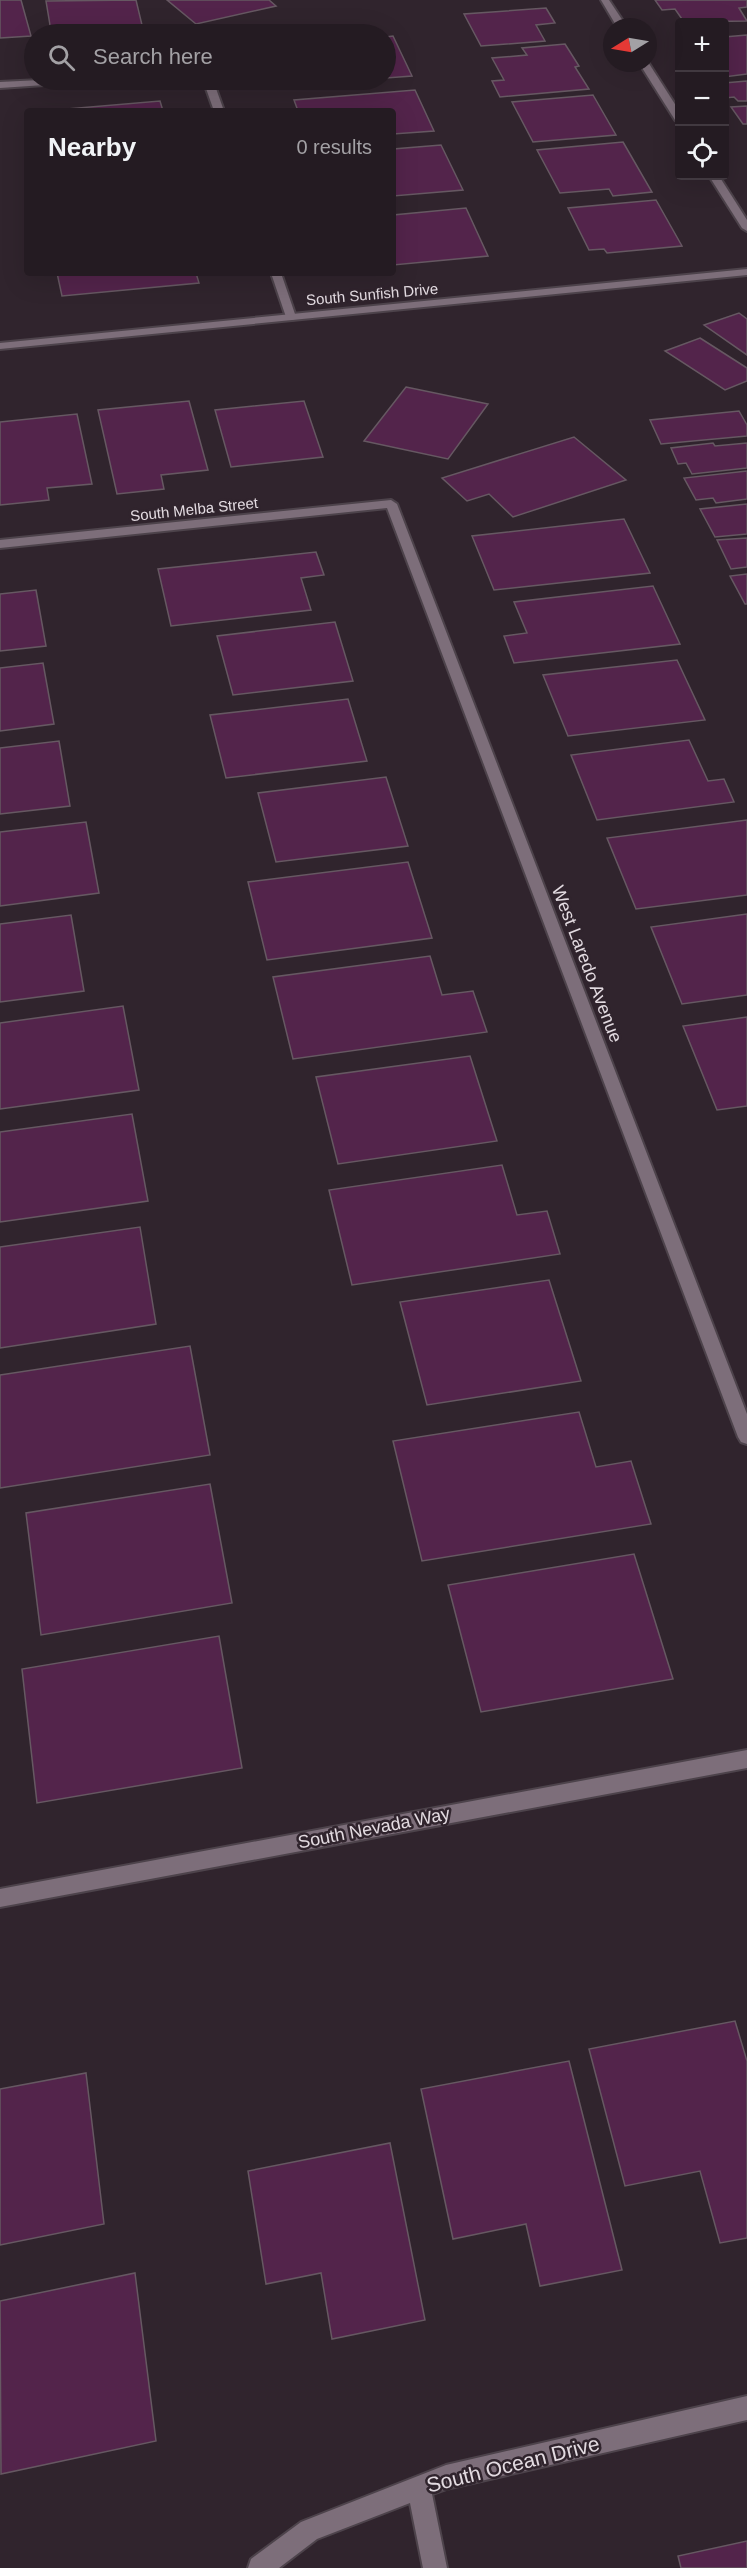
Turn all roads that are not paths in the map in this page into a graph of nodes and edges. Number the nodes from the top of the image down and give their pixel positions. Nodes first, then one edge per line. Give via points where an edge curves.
1 (605, 0) edge
2 (616, 18) edge
3 (650, 72) edge
4 (24, 84) edge
5 (0, 86) edge
6 (212, 90) edge
7 (218, 108) edge
8 (675, 112) edge
9 (717, 180) edge
10 (747, 228) edge
11 (747, 272) edge
12 (277, 276) edge
13 (291, 317) junction
14 (0, 346) edge
15 (391, 504) joint
16 (0, 544) edge
17 (747, 1437) edge
18 (747, 1759) edge
19 (0, 1898) edge
20 (747, 2408) edge
21 (419, 2487) junction
22 (260, 2568) edge
23 (435, 2568) edge

1 - 2 street
3 - 8 street
4 - 5 street
6 - 7 street
9 - 10 street
11 - 13 street, South Sunfish Drive
12 - 13 street
13 - 14 street, South Sunfish Drive
15 - 16 street, South Melba Street
15 - 17 street, West Laredo Avenue
18 - 19 street, South Nevada Way
20 - 21 street, South Ocean Drive via 446,2477
21 - 22 street, South Ocean Drive via 309,2530
21 - 23 street

